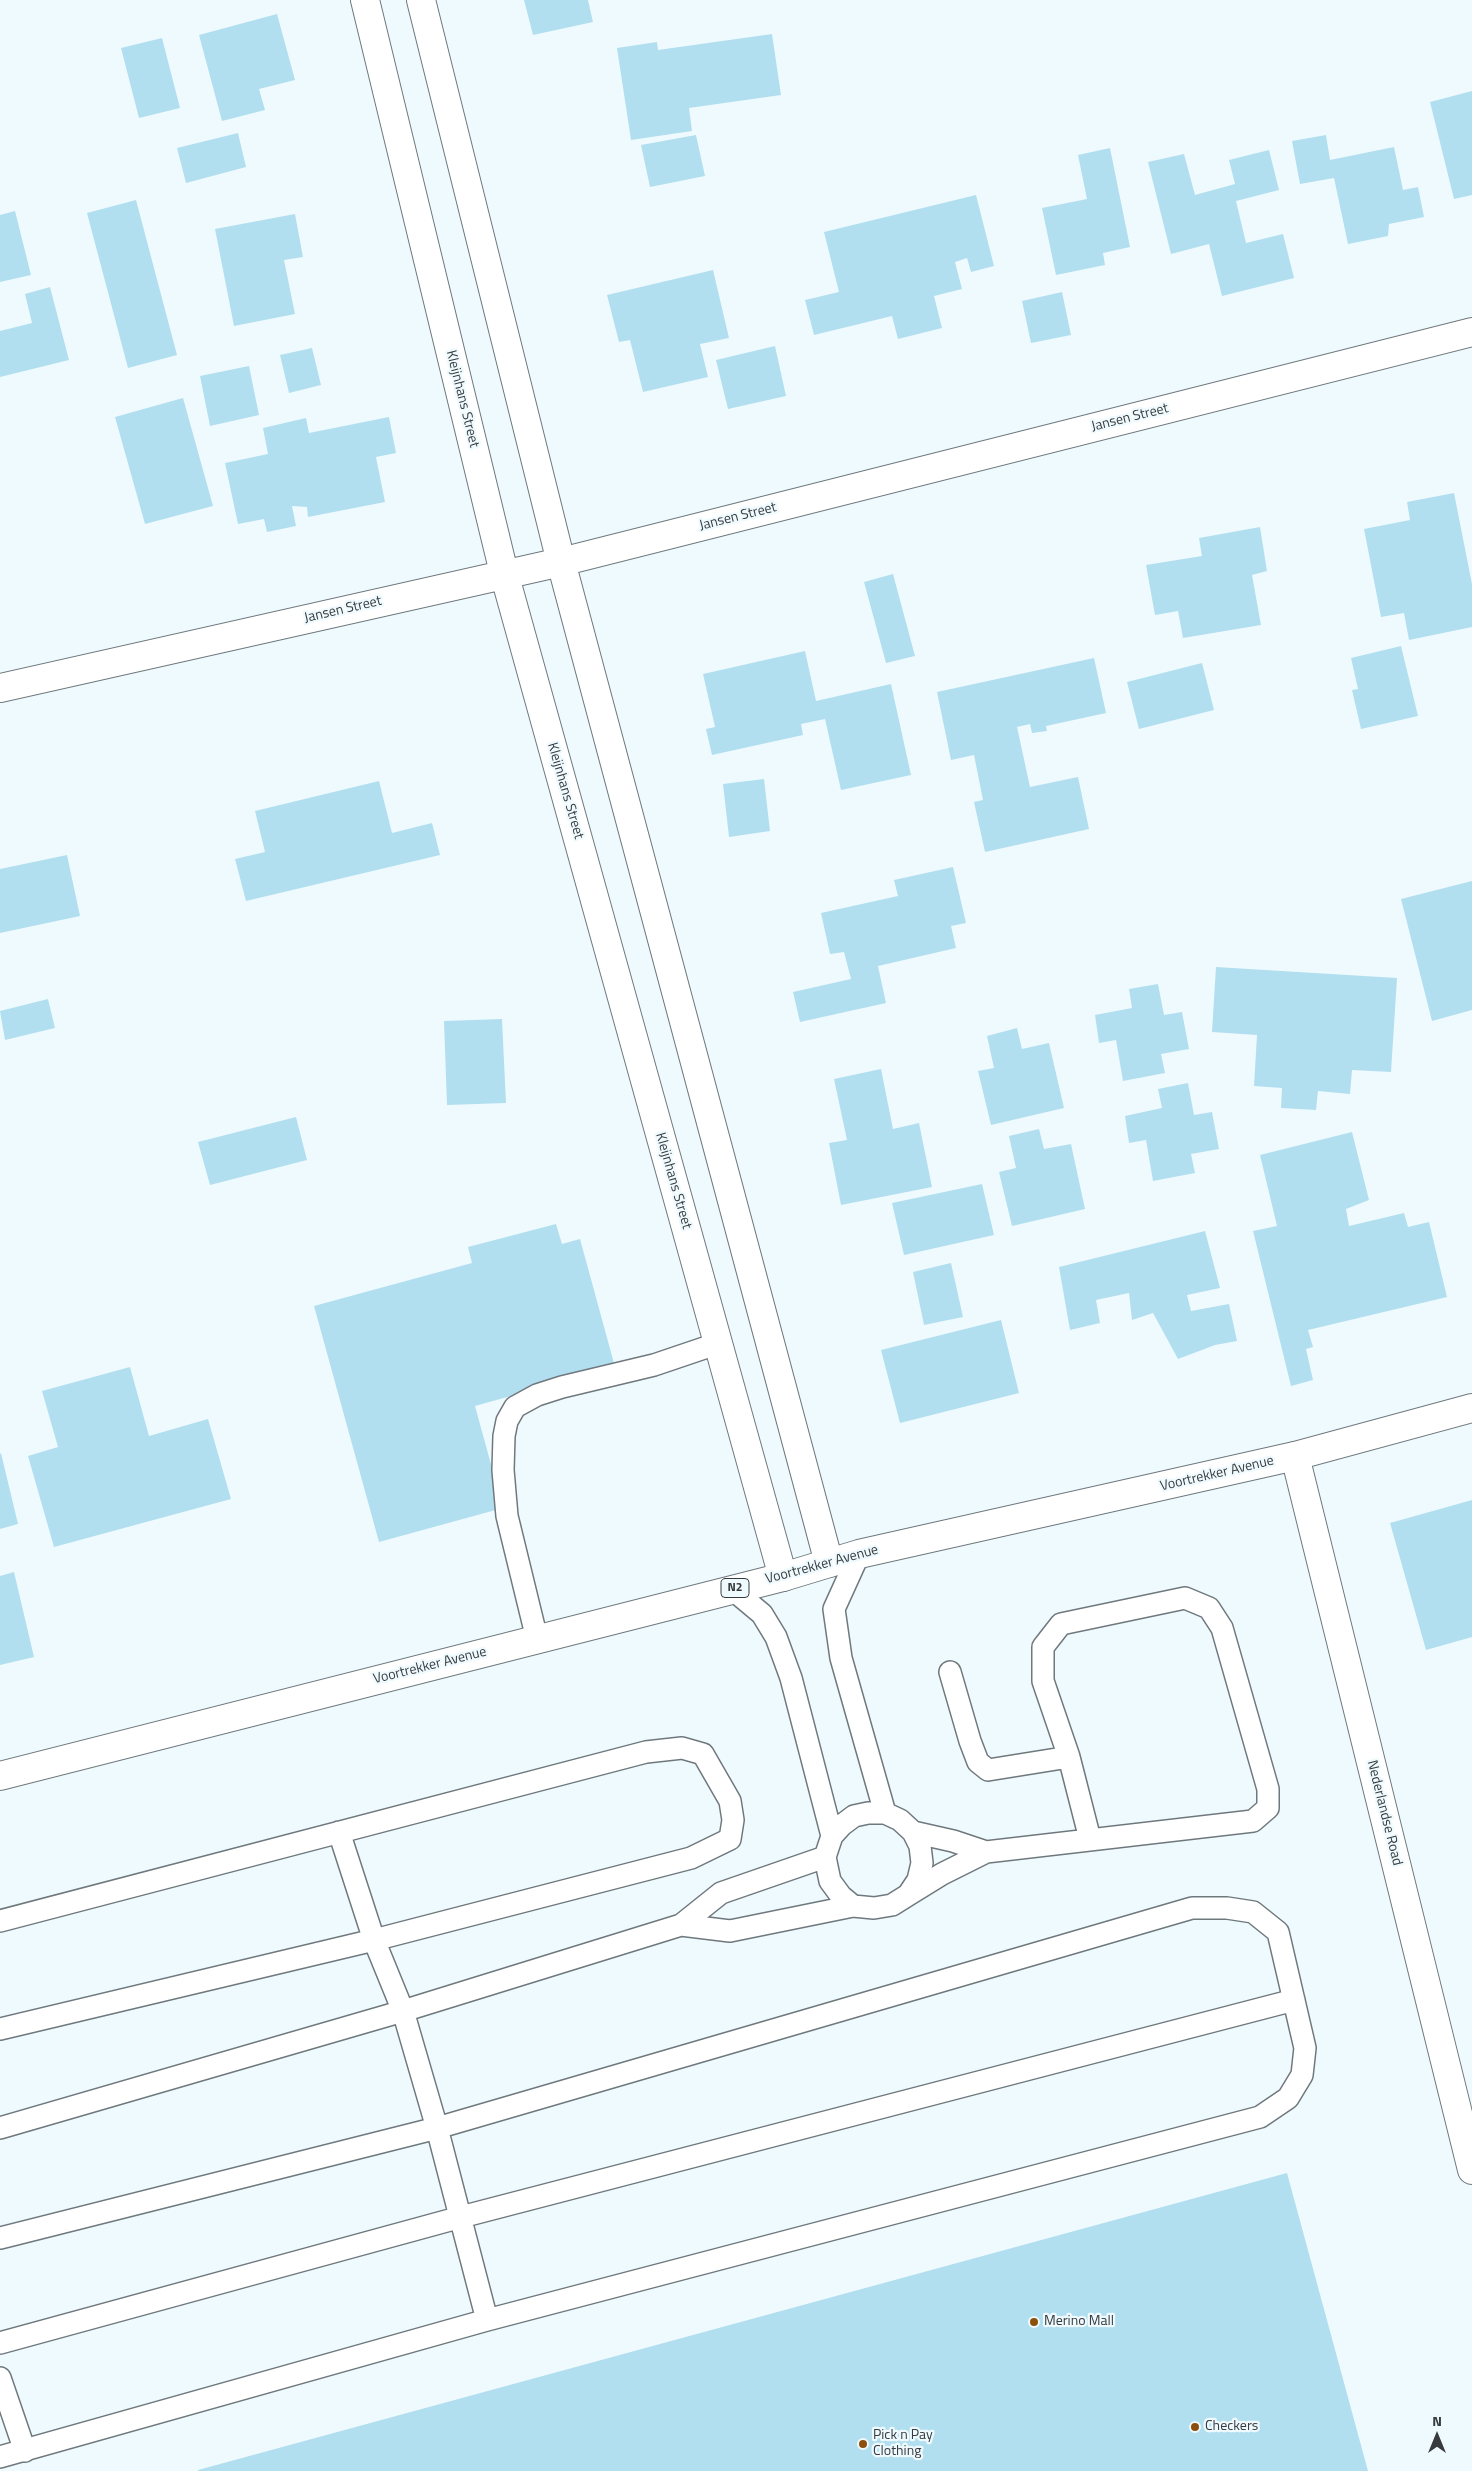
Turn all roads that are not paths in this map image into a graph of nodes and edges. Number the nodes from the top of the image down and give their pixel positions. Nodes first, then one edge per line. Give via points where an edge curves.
1 (365, 0) edge
2 (421, 0) edge
3 (1472, 332) edge
4 (561, 562) junction
5 (504, 573) junction
6 (0, 688) edge
7 (718, 1343) junction
8 (1472, 1408) edge
9 (1295, 1456) junction
10 (859, 1554) junction
11 (829, 1563) junction
12 (783, 1577) junction
13 (732, 1589) junction
14 (537, 1639) junction
15 (950, 1672) dead end
16 (1069, 1757) junction
17 (0, 1776) edge
18 (885, 1814) junction
19 (339, 1832) junction
20 (913, 1832) junction
21 (832, 1836) junction
22 (1090, 1840) junction
23 (986, 1852) junction
24 (825, 1857) junction
25 (908, 1895) junction
26 (853, 1906) junction
27 (0, 1921) edge
28 (681, 1925) junction
29 (374, 1940) junction
30 (1294, 2000) junction
31 (403, 2011) junction
32 (0, 2029) edge
33 (1466, 2116) edge
34 (0, 2128) edge
35 (437, 2128) junction
36 (1472, 2170) edge
37 (461, 2217) junction
38 (0, 2238) edge
39 (487, 2320) junction
40 (0, 2343) edge
41 (0, 2378) edge
42 (25, 2452) junction
43 (0, 2458) edge

1 - 5 main road, Kleijnhans Street
2 - 4 main road
3 - 4 main road, Jansen Street
4 - 5 main road, Jansen Street
4 - 11 main road
5 - 6 main road, Jansen Street
5 - 7 main road, Kleijnhans Street
7 - 12 main road, Kleijnhans Street
7 - 14 lane via 654,1365 545,1393 515,1407 507,1421 504,1436 506,1507
8 - 9 main road, Voortrekker Avenue / N2
9 - 10 main road, Voortrekker Avenue / N2
9 - 33 main road, Nederlandse Road
10 - 11 main road, Voortrekker Avenue / N2
10 - 18 lane via 834,1609 841,1658
11 - 12 main road, Voortrekker Avenue / N2
12 - 13 main road, Voortrekker Avenue / N2
13 - 14 main road, Voortrekker Avenue / N2
13 - 21 lane via 762,1614 776,1637 791,1678
14 - 17 main road, Voortrekker Avenue / N2
15 - 16 lane via 978,1762 988,1770
16 - 22 lane
16 - 22 lane via 1043,1681 1043,1647 1061,1624 1185,1598 1209,1608 1222,1628 1268,1789 1268,1808 1253,1821
18 - 20 lane via 900,1820
18 - 21 lane via 854,1816
19 - 27 lane
19 - 29 lane
19 - 29 lane via 646,1752 682,1748 703,1754 730,1801 733,1820 730,1839 691,1858
20 - 23 lane
20 - 25 lane via 920,1846 922,1863 918,1880
21 - 24 lane
22 - 23 lane
23 - 25 lane
24 - 26 lane via 830,1881
24 - 28 lane via 721,1894
25 - 26 lane via 892,1905 874,1908
26 - 28 lane via 730,1931
28 - 31 lane
29 - 31 lane
29 - 32 lane
30 - 35 lane via 1278,1932 1253,1912 1192,1908
30 - 37 lane
30 - 39 lane via 1305,2048 1302,2075 1288,2098 1260,2116
31 - 34 lane
31 - 35 lane
33 - 36 main road, Nederlandse Road
35 - 37 lane
35 - 38 lane
37 - 39 lane
37 - 40 lane
39 - 42 lane
41 - 42 lane
42 - 43 lane

